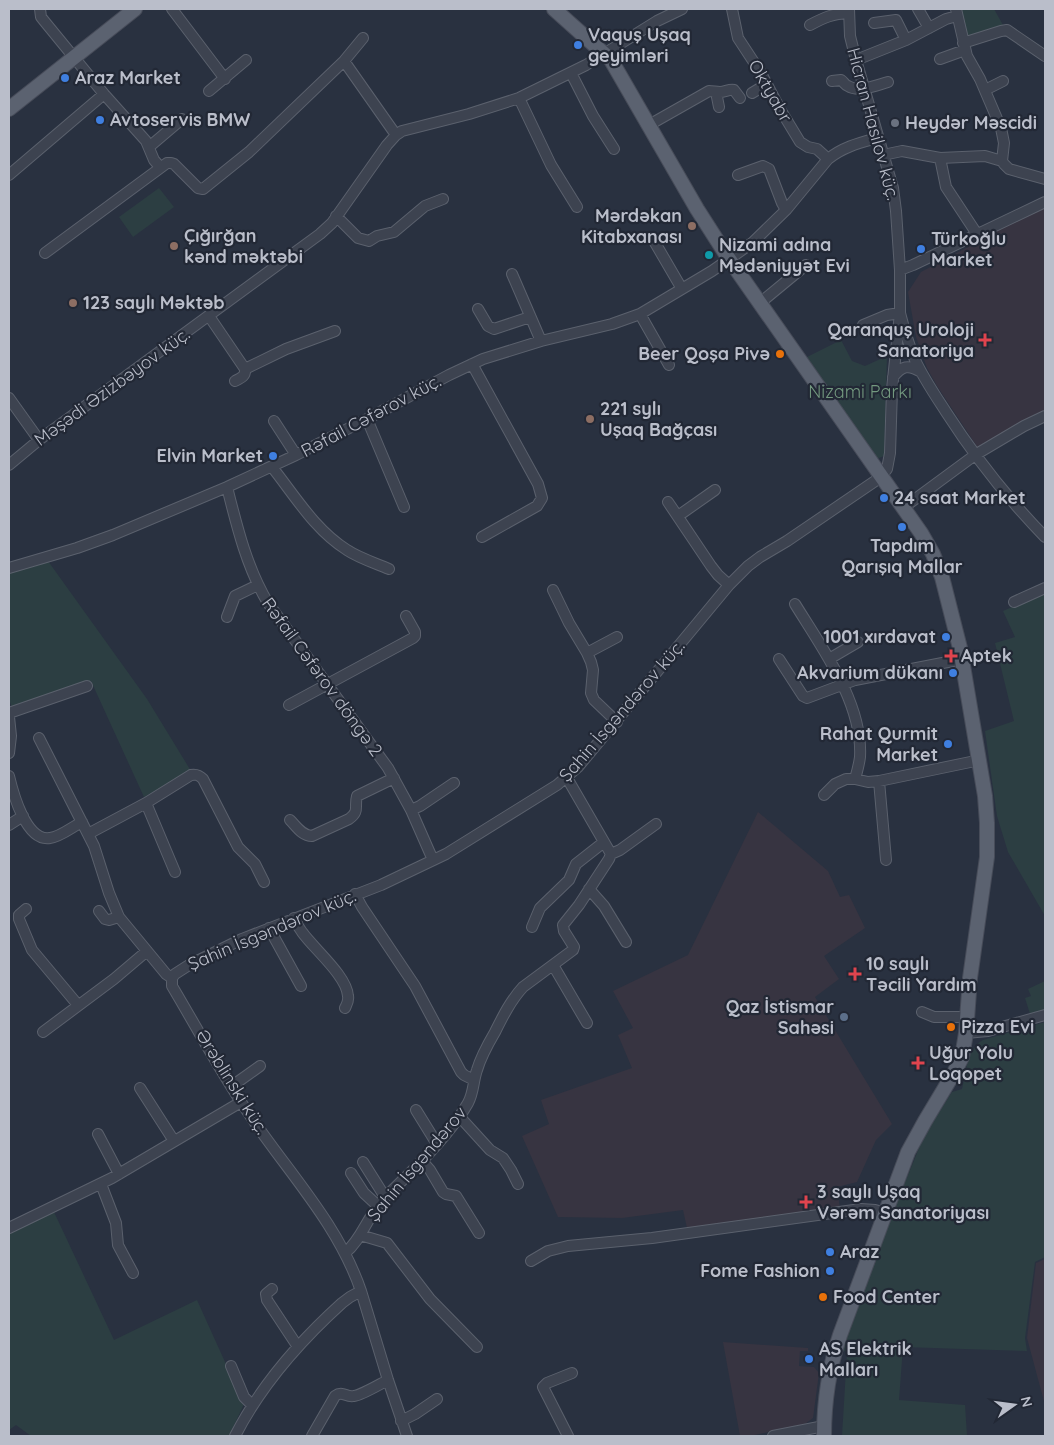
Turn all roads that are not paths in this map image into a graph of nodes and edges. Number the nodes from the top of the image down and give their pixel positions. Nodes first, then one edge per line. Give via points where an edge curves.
1 (40, 9) edge
2 (135, 9) edge
3 (172, 9) edge
4 (554, 9) edge
5 (682, 9) edge
6 (732, 9) edge
7 (918, 9) edge
8 (849, 11) edge
9 (956, 12) edge
10 (874, 24) dead end
11 (810, 25) dead end
12 (929, 28) junction
13 (363, 38) dead end
14 (906, 40) junction
15 (964, 47) junction
16 (605, 54) junction
17 (1045, 56) edge
18 (74, 58) junction
19 (246, 60) dead end
20 (856, 60) junction
21 (940, 60) dead end
22 (344, 61) junction
23 (571, 73) junction
24 (225, 79) junction
25 (832, 81) dead end
26 (1003, 81) dead end
27 (888, 82) dead end
28 (767, 84) junction
29 (863, 88) junction
30 (985, 90) junction
31 (209, 91) dead end
32 (716, 92) junction
33 (752, 93) dead end
34 (104, 94) junction
35 (519, 98) junction
36 (740, 98) dead end
37 (719, 107) dead end
38 (9, 109) edge
39 (182, 119) dead end
40 (649, 125) junction
41 (396, 135) junction
42 (877, 138) junction
43 (149, 147) junction
44 (614, 149) dead end
45 (883, 156) junction
46 (940, 158) junction
47 (828, 159) junction
48 (1002, 161) junction
49 (160, 167) junction
50 (9, 175) edge
51 (738, 175) dead end
52 (1045, 179) edge
53 (443, 199) dead end
54 (1045, 202) edge
55 (577, 207) dead end
56 (786, 210) junction
57 (336, 216) junction
58 (977, 234) junction
59 (654, 241) dead end
60 (45, 253) dead end
61 (729, 259) junction
62 (806, 265) dead end
63 (900, 270) junction
64 (512, 274) dead end
65 (682, 289) junction
66 (760, 303) junction
67 (478, 308) dead end
68 (900, 313) junction
69 (640, 314) junction
70 (209, 316) junction
71 (530, 317) junction
72 (863, 325) dead end
73 (335, 331) dead end
74 (541, 342) junction
75 (472, 364) junction
76 (669, 365) dead end
77 (245, 369) junction
78 (921, 372) junction
79 (893, 377) junction
80 (235, 381) dead end
81 (9, 398) edge
82 (1045, 416) edge
83 (367, 419) junction
84 (274, 420) dead end
85 (39, 440) junction
86 (296, 455) junction
87 (974, 455) junction
88 (9, 465) edge
89 (272, 467) junction
90 (881, 476) junction
91 (227, 487) junction
92 (715, 490) dead end
93 (668, 502) dead end
94 (404, 507) dead end
95 (903, 508) junction
96 (678, 516) junction
97 (482, 537) dead end
98 (1045, 537) edge
99 (9, 568) edge
100 (389, 569) dead end
101 (258, 585) junction
102 (729, 585) junction
103 (1045, 588) edge
104 (553, 590) dead end
105 (1014, 602) dead end
106 (796, 604) dead end
107 (406, 616) dead end
108 (227, 617) dead end
109 (617, 637) dead end
110 (858, 642) dead end
111 (587, 652) junction
112 (779, 659) dead end
113 (829, 659) junction
114 (963, 659) junction
115 (842, 684) junction
116 (328, 685) junction
117 (87, 686) dead end
118 (289, 705) dead end
119 (9, 715) edge
120 (616, 722) junction
121 (39, 738) dead end
122 (9, 753) edge
123 (980, 760) junction
124 (9, 776) edge
125 (394, 778) junction
126 (567, 778) junction
127 (855, 779) junction
128 (879, 781) junction
129 (454, 783) dead end
130 (824, 795) dead end
131 (146, 804) junction
132 (411, 810) junction
133 (23, 816) junction
134 (290, 820) dead end
135 (82, 822) junction
136 (656, 824) dead end
137 (9, 825) edge
138 (88, 834) junction
139 (604, 842) junction
140 (611, 854) junction
141 (433, 860) junction
142 (886, 860) dead end
143 (175, 872) dead end
144 (264, 882) dead end
145 (589, 889) junction
146 (355, 894) junction
147 (26, 909) dead end
148 (99, 911) dead end
149 (119, 917) junction
150 (294, 918) junction
151 (532, 927) dead end
152 (269, 928) junction
153 (626, 942) dead end
154 (147, 950) junction
155 (553, 965) junction
156 (172, 978) junction
157 (301, 986) dead end
158 (78, 1005) junction
159 (344, 1008) dead end
160 (922, 1012) dead end
161 (1045, 1015) edge
162 (967, 1017) junction
163 (587, 1023) dead end
164 (43, 1032) dead end
165 (966, 1033) junction
166 (260, 1066) dead end
167 (474, 1080) junction
168 (232, 1086) junction
169 (140, 1088) dead end
170 (241, 1102) junction
171 (416, 1110) dead end
172 (459, 1116) junction
173 (98, 1134) dead end
174 (174, 1141) junction
175 (437, 1144) junction
176 (422, 1161) junction
177 (364, 1162) dead end
178 (351, 1173) dead end
179 (119, 1174) junction
180 (101, 1184) junction
181 (518, 1184) dead end
182 (386, 1197) junction
183 (378, 1206) junction
184 (885, 1213) junction
185 (9, 1228) edge
186 (479, 1233) dead end
187 (360, 1235) junction
188 (345, 1253) junction
189 (531, 1261) dead end
190 (133, 1273) dead end
191 (272, 1289) dead end
192 (362, 1291) junction
193 (298, 1346) junction
194 (476, 1347) dead end
195 (231, 1366) dead end
196 (572, 1373) dead end
197 (388, 1380) junction
198 (438, 1399) dead end
199 (252, 1405) junction
200 (401, 1421) junction
201 (824, 1431) edge
202 (234, 1436) edge
203 (312, 1436) edge
204 (407, 1436) edge
205 (568, 1436) edge
206 (773, 1436) edge

1 - 18 street via 41,17
2 - 18 main road
3 - 24 street
4 - 16 main road
5 - 16 street via 657,20
6 - 28 street, Oktyabr via 738,38
7 - 12 street
8 - 11 street via 825,16
8 - 20 street, Hicran Hasilov küç. via 850,36
9 - 12 street
9 - 15 street
10 - 14 street via 896,20
12 - 14 street
13 - 22 street
14 - 20 street
15 - 17 street via 1007,30
15 - 21 street
15 - 30 street
16 - 23 street
16 - 40 main road
18 - 34 street
18 - 38 main road
19 - 24 street
20 - 29 street, Hicran Hasilov küç.
22 - 41 street
22 - 49 street via 249,152 203,189 198,188 174,164
23 - 35 street
23 - 44 street
24 - 31 street
25 - 29 street via 842,80 848,86
26 - 30 street
27 - 29 street
28 - 33 street
28 - 47 street, Oktyabr via 800,142 817,149
29 - 42 street, Hicran Hasilov küç.
30 - 48 street via 1001,128 1004,143
32 - 36 street via 734,90
32 - 37 street
32 - 40 street via 709,91
34 - 43 street
34 - 50 street
35 - 41 street
35 - 55 street via 551,165
39 - 43 street
40 - 61 main road
41 - 57 street, Məşədi Əzizbəyov küç.
42 - 45 street, Hicran Hasilov küç.
42 - 47 street, Rəfail Cəfərov küç. via 846,147
43 - 49 street
45 - 46 street via 902,151
45 - 63 street, Hicran Hasilov küç. via 894,197
46 - 48 street via 977,155
46 - 58 street via 946,187
47 - 56 street, Rəfail Cəfərov küç.
48 - 52 street via 1009,169
49 - 60 street
51 - 56 street via 766,167
53 - 57 street via 425,206 394,232 369,241 358,238
54 - 58 street
56 - 61 street, Rəfail Cəfərov küç. via 752,243
57 - 70 street, Məşədi Əzizbəyov küç. via 320,234
58 - 63 street
59 - 65 street
61 - 65 street, Rəfail Cəfərov küç.
61 - 66 main road
62 - 66 street
63 - 68 street, Hicran Hasilov küç.
64 - 71 street
65 - 69 street, Rəfail Cəfərov küç.
66 - 90 main road
67 - 71 street via 488,326 494,329
68 - 72 street
68 - 78 street
68 - 79 street, Hicran Hasilov küç.
69 - 74 street, Rəfail Cəfərov küç.
69 - 76 street
70 - 77 street
70 - 85 street, Məşədi Əzizbəyov küç.
71 - 74 street
73 - 77 street
74 - 75 street, Rəfail Cəfərov küç.
75 - 83 street, Rəfail Cəfərov küç.
75 - 97 street via 538,484 542,498 537,506
77 - 80 street via 243,376
78 - 79 street via 906,367
78 - 87 street
79 - 90 street, Hicran Hasilov küç. via 890,453 887,469
81 - 85 street
82 - 87 street
83 - 86 street, Rəfail Cəfərov küç.
83 - 94 street
84 - 86 street
85 - 88 street, Məşədi Əzizbəyov küç.
86 - 89 street, Rəfail Cəfərov küç.
87 - 95 street
87 - 98 street
89 - 91 street, Rəfail Cəfərov küç.
89 - 100 street via 327,535 348,550
90 - 95 main road
90 - 102 street, Şahin İsgəndərov küç. via 760,557
91 - 99 street, Rəfail Cəfərov küç. via 113,535
91 - 101 street, Rəfail Cəfərov döngə 2
92 - 96 street
93 - 96 street
95 - 114 main road via 937,564
96 - 102 street via 711,566
101 - 108 street via 235,596
101 - 116 street, Rəfail Cəfərov döngə 2
102 - 120 street, Şahin İsgəndərov küç.
103 - 105 street
104 - 111 street
106 - 113 street
107 - 116 street via 415,632 413,638
109 - 111 street
110 - 113 street
111 - 120 street via 593,670 591,693 598,705
112 - 115 street via 807,698
113 - 115 street
114 - 115 street
114 - 123 main road
115 - 127 street via 858,729 860,759
116 - 118 street
116 - 125 street, Rəfail Cəfərov döngə 2
117 - 119 street
119 - 122 street
120 - 126 street, Şahin İsgəndərov küç.
121 - 135 street, Ərəblinski küç.
123 - 128 street
123 - 162 main road via 987,811 986,870
124 - 133 street
125 - 132 street, Rəfail Cəfərov döngə 2
125 - 134 street via 358,796 354,815 349,819 312,836 303,834
126 - 139 street
126 - 141 street, Şahin İsgəndərov küç.
127 - 128 street
127 - 130 street via 840,781
128 - 142 street
129 - 132 street
131 - 138 street
131 - 143 street
131 - 144 street via 190,775 200,776 238,847 255,864
132 - 141 street, Rəfail Cəfərov döngə 2
133 - 135 street via 42,838 54,837
133 - 137 street
135 - 138 street, Ərəblinski küç.
136 - 140 street
138 - 149 street, Ərəblinski küç.
139 - 140 street
139 - 151 street via 576,864 568,880 540,908
140 - 145 street, Şahin İsgəndərov
141 - 146 street, Şahin İsgəndərov küç.
145 - 153 street via 604,906
145 - 155 street, Şahin İsgəndərov via 563,925 574,950
146 - 150 street, Şahin İsgəndərov küç.
146 - 167 street via 415,986 462,1072
147 - 158 street via 19,919 32,950
148 - 149 street via 108,920
149 - 154 street, Ərəblinski küç.
150 - 152 street, Şahin İsgəndərov küç.
150 - 159 street via 343,982 348,996
152 - 156 street, Şahin İsgəndərov küç. via 203,957 179,970
152 - 157 street
154 - 156 street, Ərəblinski küç.
154 - 158 street
155 - 163 street
155 - 167 street, Şahin İsgəndərov via 523,987 510,1003 480,1059
156 - 168 street, Ərəblinski küç. via 172,986
158 - 164 street
160 - 162 street via 934,1017
161 - 165 street via 988,1031
162 - 165 main road
165 - 184 main road via 959,1064 911,1146
166 - 168 street
167 - 172 street, Şahin İsgəndərov via 469,1103
168 - 170 street, Ərəblinski küç.
169 - 174 street
170 - 174 street
170 - 188 street, Ərəblinski küç. via 308,1193
171 - 175 street
172 - 175 street, Şahin İsgəndərov
172 - 181 street via 490,1150 503,1158
173 - 179 street
174 - 179 street
175 - 176 street, Şahin İsgəndərov
176 - 182 street, Şahin İsgəndərov
176 - 186 street via 443,1192 456,1196
177 - 182 street
178 - 183 street via 364,1193
179 - 180 street
180 - 185 street
180 - 190 street via 116,1223 118,1246
182 - 183 street, Şahin İsgəndərov
183 - 187 street, Şahin İsgəndərov
184 - 189 street via 861,1209 652,1238 568,1246 548,1251
184 - 201 main road via 835,1351 826,1390
187 - 188 street, Şahin İsgəndərov
187 - 194 street via 390,1246 430,1299
188 - 192 street, Ərəblinski küç.
191 - 193 street via 266,1294 267,1300
192 - 193 street via 342,1303
192 - 197 street, Ərəblinski küç.
193 - 199 street
195 - 199 street via 244,1397
196 - 205 street via 543,1387
197 - 200 street, Ərəblinski küç.
197 - 203 street via 355,1396 338,1393
198 - 200 street
199 - 202 street
200 - 204 street, Ərəblinski küç.
201 - 206 street

